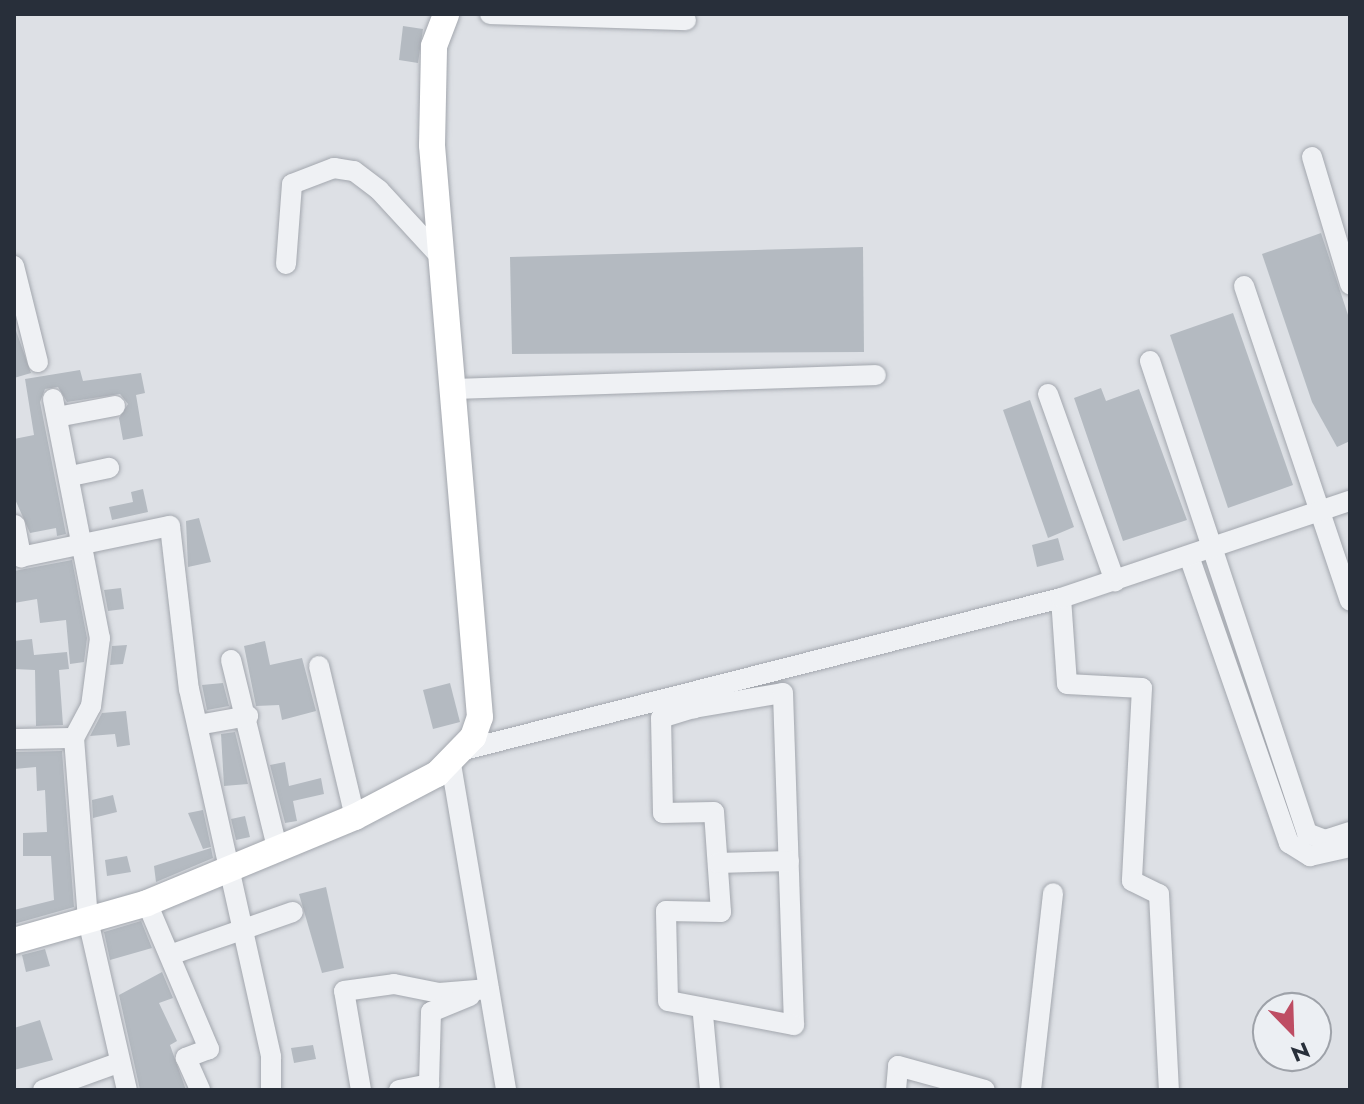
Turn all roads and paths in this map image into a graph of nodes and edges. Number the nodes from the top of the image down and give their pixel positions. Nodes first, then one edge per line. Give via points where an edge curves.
1 (446, 14) edge
2 (490, 14) edge
3 (686, 20) dead end
4 (1312, 157) dead end
5 (437, 253) junction
6 (286, 264) dead end
7 (14, 266) edge
8 (1350, 284) edge
9 (1244, 286) dead end
10 (1150, 361) dead end
11 (38, 362) dead end
12 (876, 375) dead end
13 (456, 389) junction
14 (1048, 394) dead end
15 (115, 406) dead end
16 (109, 468) dead end
17 (71, 476) junction
18 (1350, 501) edge
19 (1319, 512) junction
20 (15, 525) edge
21 (85, 548) junction
22 (1212, 549) junction
23 (1190, 559) junction
24 (1115, 581) junction
25 (1061, 598) junction
26 (1350, 601) edge
27 (231, 660) dead end
28 (319, 666) dead end
29 (692, 702) junction
30 (248, 716) junction
31 (198, 725) junction
32 (74, 738) junction
33 (14, 739) edge
34 (457, 757) junction
35 (355, 817) junction
36 (1350, 832) edge
37 (1306, 846) junction
38 (277, 847) junction
39 (1350, 847) edge
40 (789, 861) junction
41 (718, 863) junction
42 (225, 872) junction
43 (1053, 893) dead end
44 (147, 903) junction
45 (293, 912) dead end
46 (88, 920) junction
47 (238, 930) junction
48 (14, 941) edge
49 (170, 955) junction
50 (489, 989) junction
51 (703, 1015) dead end
52 (115, 1064) junction
53 (43, 1090) edge
54 (127, 1090) edge
55 (200, 1090) edge
56 (271, 1090) edge
57 (361, 1090) edge
58 (399, 1090) edge
59 (506, 1090) edge
60 (710, 1090) edge
61 (896, 1090) edge
62 (985, 1090) edge
63 (1031, 1090) edge
64 (1169, 1090) edge

1 - 5 main road via 434,46 431,102
2 - 3 street
4 - 8 street
5 - 6 street via 379,190 354,171 334,168 292,184
5 - 13 main road
7 - 11 street
9 - 19 street
10 - 22 street
12 - 13 street
13 - 34 main road via 480,717
14 - 24 street
15 - 17 street via 55,408
16 - 17 street
17 - 21 street
18 - 19 street
19 - 22 street
19 - 26 street
20 - 21 street via 21,557
21 - 31 street via 170,526
21 - 32 street via 100,638 91,706
22 - 23 street
22 - 37 street
23 - 24 street
23 - 37 street via 1289,843
24 - 25 street
25 - 29 street
25 - 64 street via 1067,684 1142,688 1132,881 1159,894
27 - 30 street
28 - 35 street
29 - 34 street
29 - 40 street via 783,693
29 - 41 street via 661,718 663,813 714,812
30 - 31 street
30 - 38 street
31 - 42 street
32 - 33 street
32 - 46 street
34 - 35 main road
34 - 50 street
35 - 38 main road
36 - 37 street
37 - 39 street
38 - 42 main road
40 - 41 street
40 - 41 street via 794,1025 668,1001 666,911 721,912
42 - 44 main road
42 - 47 street
43 - 63 street
44 - 46 main road
44 - 49 street
45 - 47 street
46 - 48 main road
46 - 52 street
47 - 49 street
47 - 56 street via 271,1057
49 - 55 street via 209,1049 186,1058
50 - 57 street via 439,993 394,984 344,991
50 - 58 street via 431,1012 429,1084
50 - 59 street
51 - 60 street
52 - 53 street
52 - 54 street
61 - 62 street via 898,1066

